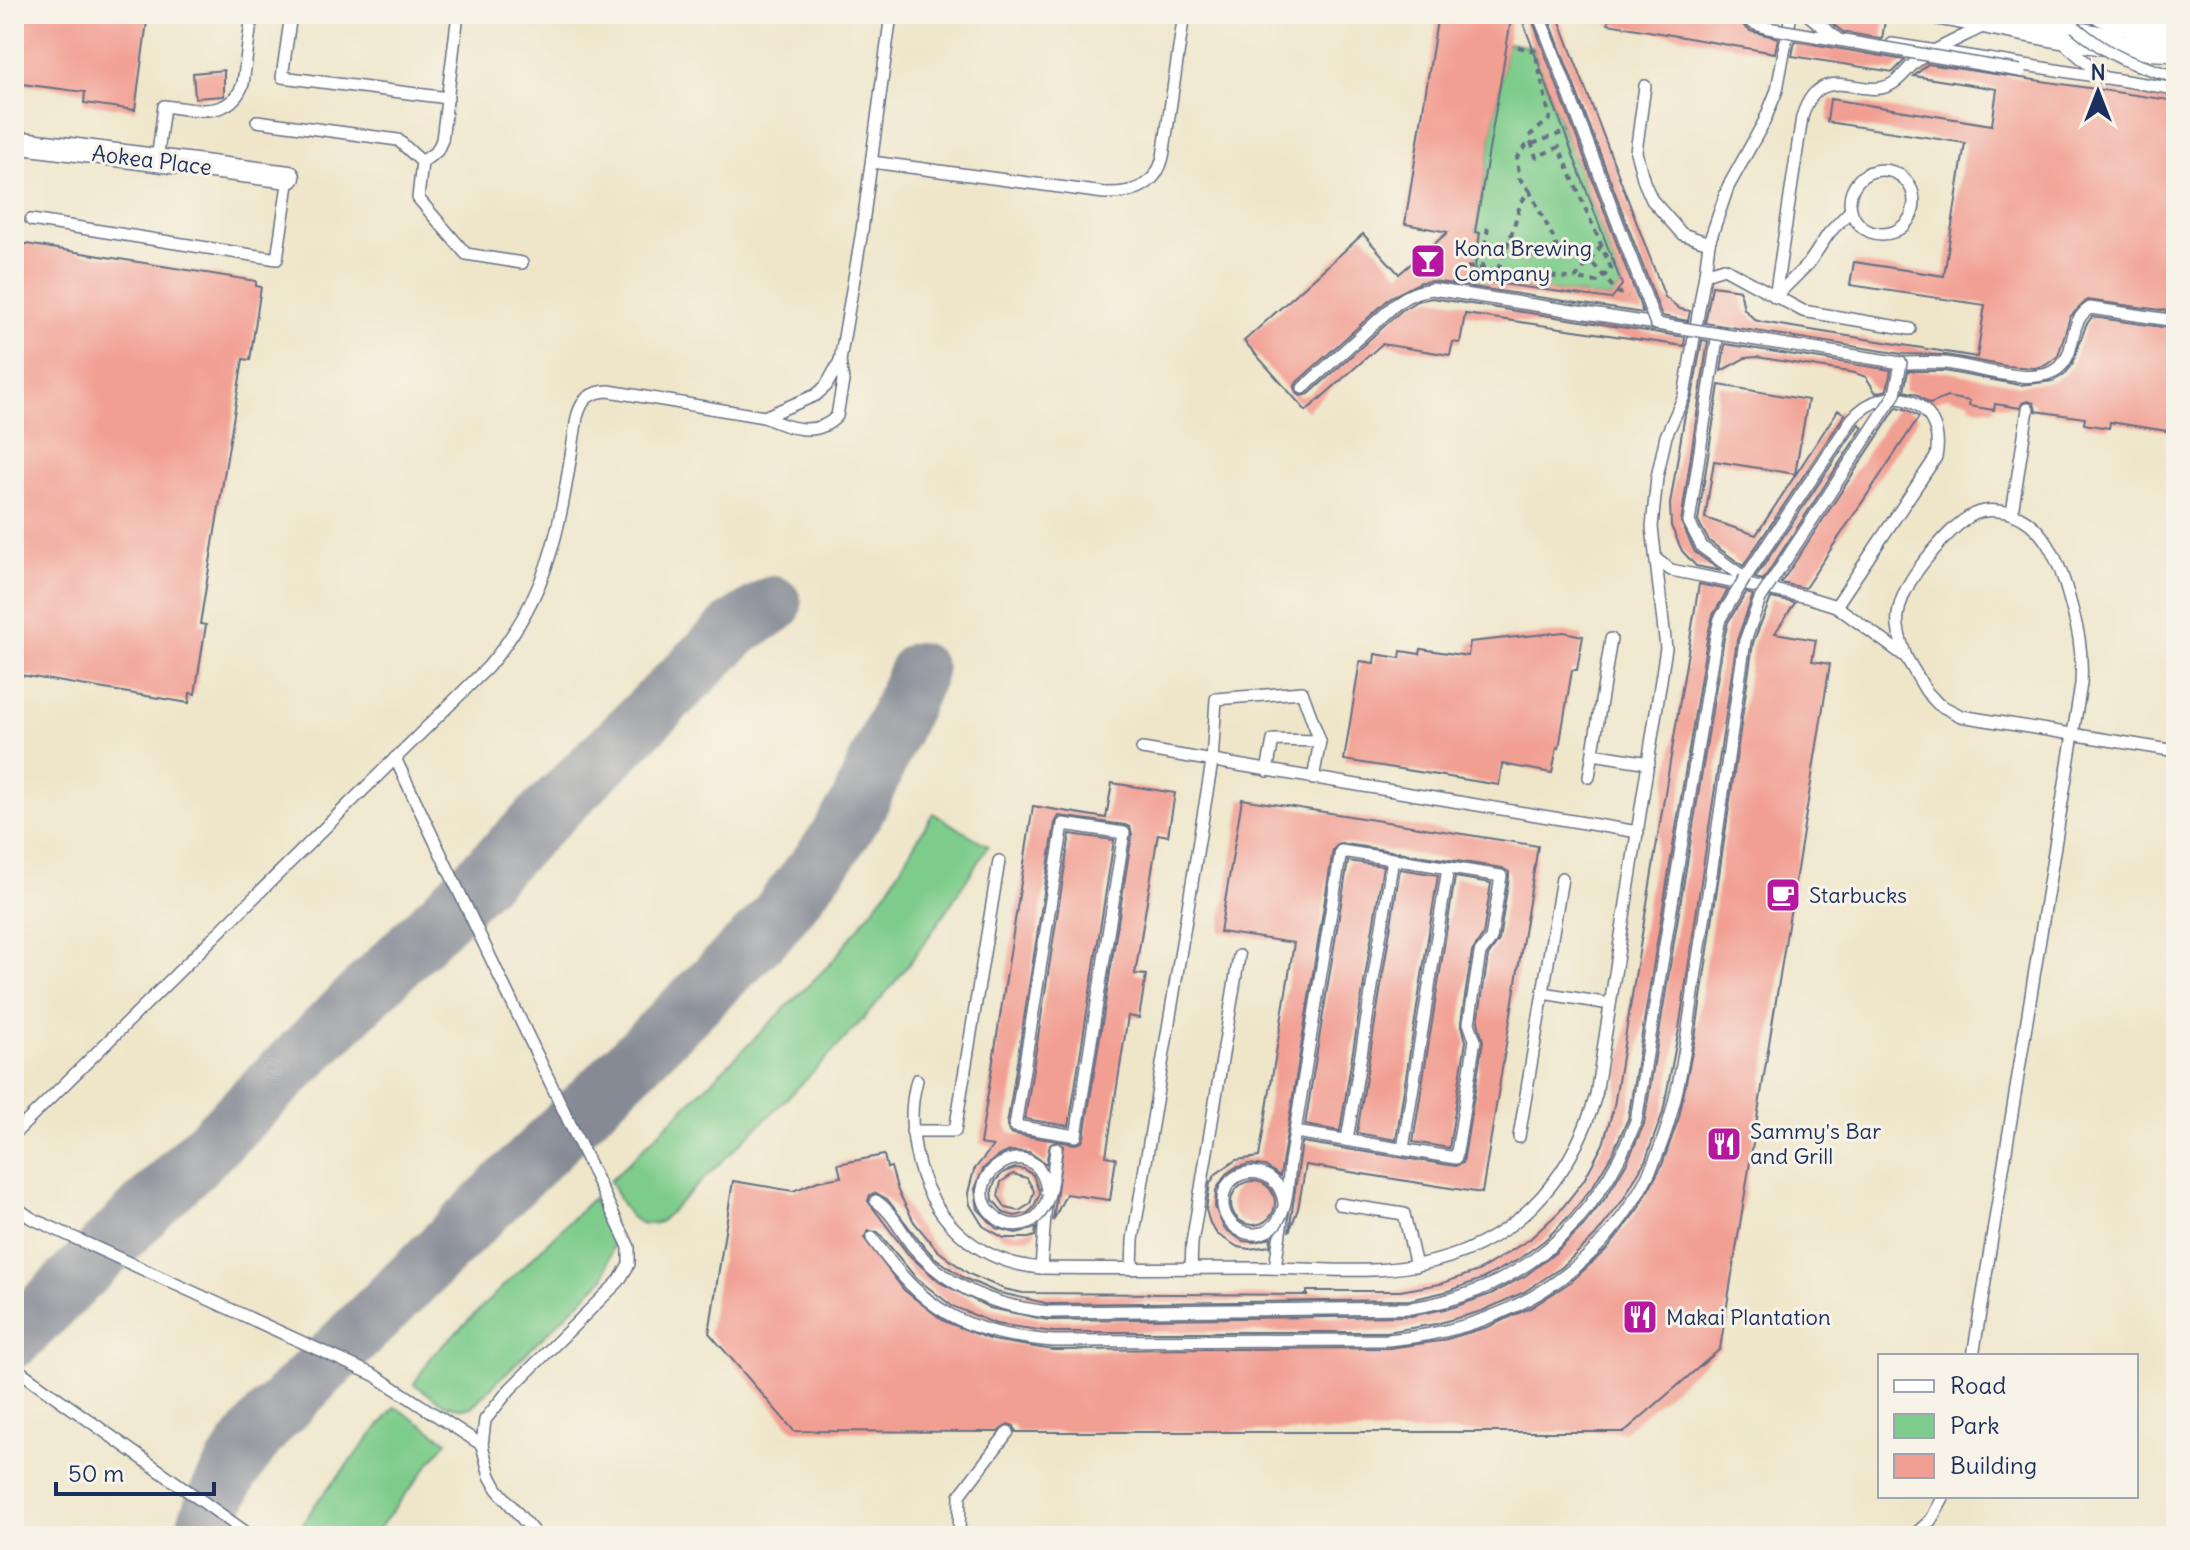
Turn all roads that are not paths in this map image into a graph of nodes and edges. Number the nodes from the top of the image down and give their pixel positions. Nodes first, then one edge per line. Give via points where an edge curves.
1 (252, 14) edge
2 (291, 14) edge
3 (458, 14) edge
4 (891, 14) edge
5 (1184, 14) edge
6 (1538, 14) edge
7 (1743, 14) edge
8 (1791, 14) edge
9 (1807, 14) edge
10 (1941, 14) edge
11 (2066, 14) edge
12 (2101, 14) edge
13 (1998, 18) edge
14 (1789, 27) junction
15 (2075, 27) junction
16 (2054, 34) junction
17 (2176, 35) edge
18 (1839, 40) junction
19 (2176, 41) edge
20 (2176, 50) edge
21 (1935, 51) junction
22 (2176, 77) edge
23 (2104, 78) junction
24 (1645, 86) dead end
25 (2176, 91) edge
26 (448, 98) junction
27 (257, 121) dead end
28 (14, 142) edge
29 (157, 161) junction
30 (422, 162) junction
31 (872, 162) junction
32 (289, 177) joint
33 (1851, 210) junction
34 (31, 220) dead end
35 (1709, 243) junction
36 (522, 263) dead end
37 (1705, 274) junction
38 (1775, 297) junction
39 (2176, 321) edge
40 (1656, 324) junction
41 (1910, 329) dead end
42 (1718, 333) junction
43 (840, 361) junction
44 (1901, 363) junction
45 (1303, 388) dead end
46 (2028, 409) dead end
47 (764, 417) junction
48 (2012, 513) junction
49 (1657, 560) junction
50 (1745, 578) junction
51 (1836, 606) junction
52 (1611, 639) dead end
53 (1906, 657) junction
54 (2072, 735) junction
55 (1320, 741) junction
56 (1142, 749) dead end
57 (2176, 751) edge
58 (1593, 754) junction
59 (395, 758) junction
60 (1212, 762) junction
61 (1649, 763) junction
62 (1267, 771) junction
63 (1589, 777) dead end
64 (1313, 779) junction
65 (1638, 832) junction
66 (1393, 859) junction
67 (999, 861) dead end
68 (1448, 868) junction
69 (1562, 878) dead end
70 (1239, 956) dead end
71 (1543, 993) junction
72 (1610, 1004) junction
73 (917, 1080) dead end
74 (912, 1131) junction
75 (1295, 1132) junction
76 (1059, 1133) junction
77 (14, 1134) edge
78 (1519, 1137) dead end
79 (1347, 1140) junction
80 (1403, 1149) junction
81 (876, 1201) dead end
82 (1339, 1204) dead end
83 (14, 1206) edge
84 (872, 1238) dead end
85 (1416, 1266) junction
86 (1041, 1268) junction
87 (1191, 1268) junction
88 (1275, 1268) junction
89 (1132, 1269) junction
90 (1973, 1354) edge
91 (14, 1367) edge
92 (1008, 1432) dead end
93 (482, 1445) junction
94 (1943, 1498) edge
95 (251, 1536) edge
96 (537, 1536) edge
97 (959, 1536) edge
98 (1913, 1536) edge

1 - 29 lane via 239,93 221,109 164,106
2 - 26 lane via 282,77
3 - 26 lane
4 - 31 lane
5 - 31 lane via 1163,157 1142,188 1104,193
6 - 40 lane, bridge
7 - 18 lane, bridge via 1768,28
8 - 14 lane
9 - 18 lane, bridge
10 - 13 street
11 - 15 lane
12 - 17 street
13 - 15 lane
13 - 16 street
13 - 21 lane
14 - 21 lane
14 - 35 lane via 1777,90 1728,187
15 - 19 lane
15 - 22 lane, bridge via 2119,59
16 - 20 street
16 - 23 lane
18 - 25 lane, bridge via 2168,95
21 - 23 lane
21 - 38 lane via 1890,85 1833,84 1820,89 1806,106
23 - 25 lane
24 - 35 lane via 1636,152 1644,182 1652,200 1682,234
26 - 30 lane via 440,146
27 - 30 lane via 398,140
28 - 29 street, Aokea Place
29 - 32 street, Aokea Place
30 - 36 lane via 418,198 466,254
31 - 43 lane
32 - 34 lane via 277,259
33 - 33 lane via 1862,227 1891,233 1912,214 1914,194 1903,177 1875,170 1852,190
33 - 38 lane
35 - 37 lane
37 - 38 lane via 1724,268
37 - 49 lane via 1684,396 1666,436 1657,477 1652,527
38 - 41 lane via 1803,311
39 - 44 lane via 2090,308 2078,317 2067,358 2056,370 2036,377 1944,363
40 - 42 lane, bridge
40 - 45 lane via 1432,289 1408,294
42 - 44 lane, bridge
42 - 50 lane via 1689,522 1702,547
43 - 47 lane via 816,395
43 - 47 lane via 843,381 837,416 830,423 808,430
44 - 84 lane, bridge via 1895,394 1760,599 1745,641 1666,1132 1646,1178 1587,1257 1551,1286 1490,1319 1427,1337 1053,1341 998,1334 946,1313 906,1281
46 - 48 lane
47 - 59 lane via 609,391 584,399 556,541 537,593 488,667
48 - 53 lane via 1977,512 1921,565 1897,617
48 - 54 lane via 2033,525 2054,555 2082,643
49 - 51 lane via 1671,570
49 - 61 lane via 1666,648
50 - 51 lane via 1859,410 1878,398 1910,401 1929,417 1938,447 1930,467
50 - 81 lane, bridge via 1720,619 1716,636 1636,1121 1595,1200 1567,1233 1514,1273 1433,1305 1388,1310 1026,1310 985,1299 948,1279 917,1251 889,1209
51 - 53 lane
52 - 58 lane
53 - 54 lane via 1926,691 1948,711
54 - 57 lane
54 - 90 lane
55 - 60 lane via 1302,692 1216,699
55 - 62 lane via 1273,740
55 - 64 lane
56 - 60 lane
58 - 61 lane
58 - 63 lane
59 - 77 lane
59 - 93 lane via 629,1247 629,1264 619,1281 492,1407
60 - 62 lane
60 - 89 lane
61 - 65 lane
62 - 64 lane
64 - 65 lane
65 - 72 lane
66 - 68 lane
66 - 75 lane via 1341,851
66 - 79 lane
67 - 74 lane via 955,1131
68 - 80 lane
68 - 80 lane via 1501,876 1491,939 1480,953 1471,1009 1475,1040 1456,1158
69 - 71 lane
70 - 87 lane
71 - 72 lane
71 - 78 lane
72 - 85 lane via 1590,1117 1553,1185 1495,1236 1449,1258
73 - 74 lane
74 - 86 lane via 921,1174 946,1222 988,1255
75 - 79 lane
75 - 88 lane, bridge via 1284,1208 1279,1219 1265,1232 1238,1230 1225,1217 1222,1199 1231,1181 1246,1173 1258,1172 1278,1184 1284,1203
76 - 76 lane via 1015,1126 1063,824 1124,833 1076,1136
76 - 86 lane, bridge via 1056,1150 1045,1207 1031,1221 1002,1222 987,1207 985,1181 995,1167 1014,1159 1035,1166 1045,1179 1047,1190
79 - 80 lane
82 - 85 lane via 1404,1214
83 - 93 lane via 374,1375
85 - 88 lane
86 - 89 lane
87 - 88 lane
87 - 89 lane
91 - 95 lane
92 - 97 lane via 960,1495
93 - 96 lane via 497,1489
94 - 98 lane via 1931,1520

